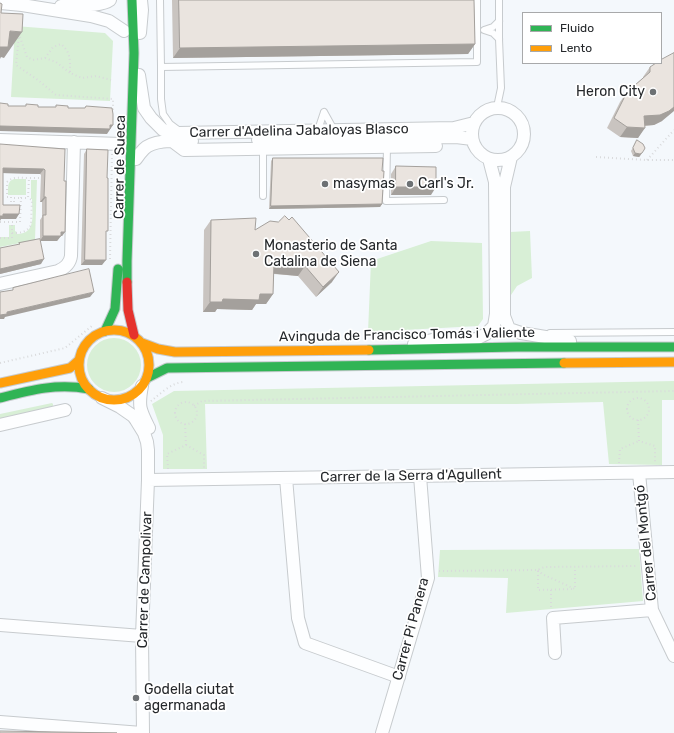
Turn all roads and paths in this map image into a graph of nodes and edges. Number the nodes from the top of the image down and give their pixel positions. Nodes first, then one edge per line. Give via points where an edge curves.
1 (110, 0) edge
2 (132, 0) edge
3 (141, 0) edge
4 (160, 0) edge
5 (477, 0) edge
6 (499, 0) edge
7 (0, 3) edge
8 (33, 7) junction
9 (499, 21) junction
10 (484, 30) junction
11 (123, 31) dead end
12 (477, 31) junction
13 (19, 34) edge
14 (499, 39) junction
15 (45, 58) junction
16 (161, 67) junction
17 (70, 72) junction
18 (138, 74) junction
19 (111, 80) dead end
20 (142, 98) joint
21 (497, 107) junction
22 (474, 123) junction
23 (318, 130) junction
24 (334, 130) junction
25 (674, 130) edge
26 (182, 132) junction
27 (0, 140) edge
28 (172, 141) junction
29 (74, 142) junction
30 (121, 143) dead end
31 (474, 143) junction
32 (387, 146) junction
33 (263, 149) junction
34 (511, 157) junction
35 (596, 157) dead end
36 (136, 159) junction
37 (489, 159) junction
38 (646, 160) junction
39 (674, 160) edge
40 (29, 178) junction
41 (44, 178) edge
42 (264, 196) dead end
43 (21, 198) junction
44 (28, 198) junction
45 (444, 200) dead end
46 (11, 210) edge
47 (14, 210) edge
48 (0, 222) edge
49 (12, 225) dead end
50 (12, 233) junction
51 (0, 238) edge
52 (119, 240) dead end
53 (0, 284) edge
54 (128, 298) junction
55 (105, 331) junction
56 (674, 332) edge
57 (520, 333) junction
58 (134, 335) junction
59 (142, 343) junction
60 (616, 348) junction
61 (674, 348) edge
62 (383, 350) junction
63 (79, 360) junction
64 (674, 362) edge
65 (1, 382) edge
66 (145, 382) junction
67 (88, 389) junction
68 (674, 391) edge
69 (637, 392) junction
70 (0, 398) edge
71 (102, 398) junction
72 (638, 399) junction
73 (194, 406) junction
74 (65, 410) dead end
75 (638, 420) junction
76 (185, 424) junction
77 (0, 425) edge
78 (639, 441) junction
79 (186, 446) junction
80 (148, 462) junction
81 (168, 469) dead end
82 (656, 472) junction
83 (674, 472) edge
84 (618, 473) junction
85 (639, 473) junction
86 (420, 476) junction
87 (286, 478) junction
88 (148, 480) junction
89 (204, 480) junction
90 (640, 566) dead end
91 (575, 567) junction
92 (538, 570) junction
93 (439, 571) dead end
94 (574, 589) junction
95 (551, 590) junction
96 (551, 609) dead end
97 (652, 610) junction
98 (0, 626) edge
99 (142, 636) junction
100 (554, 653) dead end
101 (674, 656) edge
102 (399, 677) junction
103 (0, 722) edge
104 (142, 733) edge
105 (382, 733) edge

1 - 8 street via 89,5
2 - 54 main road, Carrer de Sueca via 134,53
3 - 18 street, Carrer de Sueca
4 - 16 lane
5 - 12 lane
6 - 9 lane
7 - 8 street
8 - 11 street via 91,16 109,21
9 - 10 lane via 493,27
9 - 14 lane
10 - 12 lane
10 - 14 lane via 493,33
12 - 16 lane via 477,62
13 - 15 path via 27,57 33,60
14 - 21 lane via 501,88
15 - 17 path
15 - 17 path via 53,47 61,44 67,49 70,57
16 - 26 lane via 163,114 170,124
17 - 19 path via 82,78 96,76
18 - 20 street, Carrer de Sueca
18 - 36 street, Carrer de Sueca
20 - 26 street, Carrer d'Adelina Jabaloyas Blasco via 144,108 163,130
21 - 22 street via 483,112
21 - 34 street via 515,113 525,128 520,150
22 - 24 street, Carrer d'Adelina Jabaloyas Blasco via 454,128
22 - 31 street
23 - 24 street, Carrer d'Adelina Jabaloyas Blasco
23 - 24 lane via 324,112
23 - 26 street, Carrer d'Adelina Jabaloyas Blasco
25 - 38 path
27 - 29 street
28 - 31 street, Carrer d'Adelina Jabaloyas Blasco via 456,137
28 - 33 street, Carrer d'Adelina Jabaloyas Blasco via 184,150
28 - 36 street, Carrer d'Adelina Jabaloyas Blasco via 156,142 145,148
29 - 30 street
29 - 53 street via 70,261 58,271
31 - 32 street, Carrer d'Adelina Jabaloyas Blasco
31 - 37 street via 481,154
32 - 33 street, Carrer d'Adelina Jabaloyas Blasco
32 - 45 lane via 386,200
33 - 42 lane
34 - 37 street
34 - 57 street via 504,187 504,316 509,329
35 - 38 path
36 - 54 street, Carrer de Sueca via 132,294
37 - 62 street via 495,182 494,326 476,339 432,340
38 - 39 path
40 - 41 path
40 - 44 path
40 - 46 path via 13,178 7,182 7,197 11,198
43 - 44 path
43 - 47 path via 14,198
43 - 48 path via 20,222
44 - 50 path via 32,200 31,225 24,232
49 - 50 path
50 - 51 path via 12,238
52 - 55 main road, Carrer de Sueca via 115,309
54 - 58 main road, Carrer de Sueca
55 - 58 main road via 115,329
55 - 63 main road via 87,342
56 - 57 lane
57 - 60 street
58 - 59 main road
59 - 62 main road, Avinguda de Francisco Tomás i Valiente via 175,352
59 - 66 main road via 148,354 149,366
60 - 61 main road, Avinguda de Francisco Tomás i Valiente
60 - 62 main road, Avinguda de Francisco Tomás i Valiente
63 - 65 main road via 70,368
63 - 67 main road via 80,372
64 - 66 main road via 167,368
66 - 71 main road via 134,394 124,398
66 - 80 street, Carrer de Campolivar via 140,397 140,408 153,440
67 - 70 main road via 79,386 49,387
67 - 71 main road
68 - 69 path
69 - 72 path
69 - 73 path via 202,401
71 - 80 street, Carrer de Campolivar via 120,407 136,420 147,442
72 - 75 path via 631,401 628,408 629,415
72 - 75 path via 644,400 649,409 645,418
73 - 76 path via 197,412 195,419
73 - 76 path via 183,402 175,408 176,419
74 - 77 street
75 - 78 path
76 - 79 path
78 - 82 path via 655,446
78 - 84 path via 620,448
79 - 81 path via 167,454
79 - 89 path via 204,455
80 - 88 street, Carrer de Campolivar
82 - 83 street, Carrer de la Serra d'Agullent
82 - 85 street, Carrer de la Serra d'Agullent
84 - 85 street, Carrer de la Serra d'Agullent
84 - 86 street, Carrer de la Serra d'Agullent
85 - 97 street, Carrer del Montgó
86 - 87 street, Carrer de la Serra d'Agullent
86 - 102 street, Carrer Pi Panera via 428,578
87 - 89 street, Carrer de la Serra d'Agullent
87 - 102 street via 298,618 305,643
88 - 89 street, Carrer de la Serra d'Agullent
88 - 99 street, Carrer de Campolivar
90 - 91 path
91 - 92 path via 545,567
91 - 94 path
92 - 93 path
92 - 94 path
92 - 95 path via 538,590
94 - 95 path
95 - 96 path
97 - 100 street via 553,618
97 - 101 street, Carrer del Montgó
98 - 99 street
99 - 104 street, Carrer de Campolivar
102 - 105 street, Carrer Pi Panera
103 - 104 street

